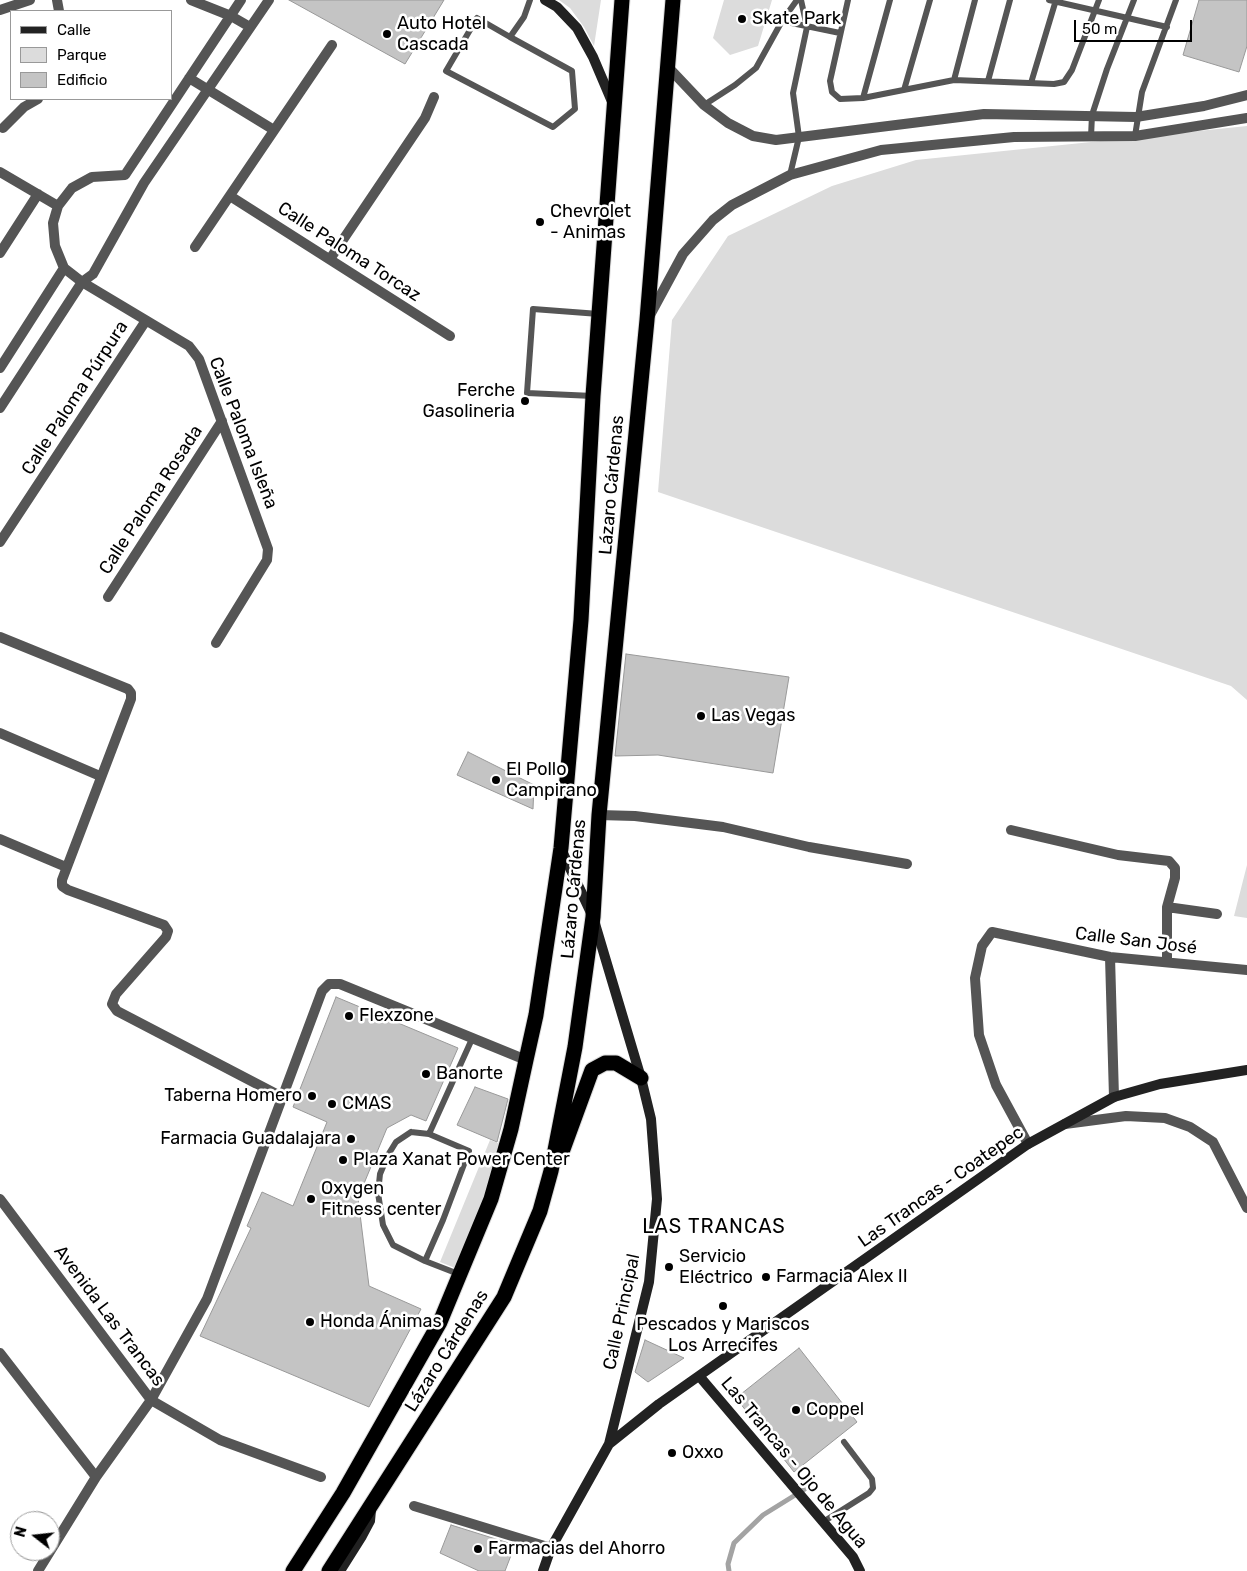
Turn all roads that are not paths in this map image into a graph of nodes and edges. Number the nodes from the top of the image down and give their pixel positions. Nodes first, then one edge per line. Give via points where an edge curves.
1 (30, 0) edge
2 (191, 0) edge
3 (241, 0) edge
4 (269, 0) edge
5 (530, 0) edge
6 (545, 0) edge
7 (622, 0) edge
8 (673, 0) edge
9 (679, 0) edge
10 (797, 0) edge
11 (801, 0) edge
12 (848, 0) edge
13 (890, 0) edge
14 (930, 0) edge
15 (976, 0) edge
16 (1010, 0) edge
17 (1099, 0) edge
18 (1134, 0) edge
19 (1176, 0) edge
20 (1053, 1) edge
21 (0, 10) edge
22 (1095, 11) junction
23 (230, 16) junction
24 (1129, 17) junction
25 (782, 21) junction
26 (250, 27) junction
27 (807, 27) junction
28 (1167, 27) junction
29 (670, 30) junction
30 (840, 33) junction
31 (510, 37) junction
32 (332, 45) dead end
33 (668, 67) junction
34 (190, 78) junction
35 (954, 80) junction
36 (988, 81) junction
37 (1031, 83) junction
38 (208, 90) junction
39 (904, 90) junction
40 (1247, 95) edge
41 (173, 98) edge
42 (434, 98) dead end
43 (863, 98) junction
44 (36, 100) edge
45 (172, 100) edge
46 (614, 105) junction
47 (704, 105) junction
48 (1092, 115) junction
49 (1136, 117) junction
50 (1247, 118) edge
51 (3, 128) dead end
52 (274, 130) junction
53 (1134, 136) junction
54 (1091, 137) junction
55 (799, 138) junction
56 (0, 172) edge
57 (790, 175) junction
58 (38, 194) junction
59 (230, 196) junction
60 (58, 206) junction
61 (195, 247) dead end
62 (0, 253) edge
63 (330, 259) junction
64 (64, 268) junction
65 (82, 282) junction
66 (599, 314) junction
67 (647, 320) junction
68 (145, 322) junction
69 (450, 336) dead end
70 (0, 368) edge
71 (593, 396) junction
72 (0, 408) edge
73 (222, 421) junction
74 (0, 542) edge
75 (108, 597) dead end
76 (0, 637) edge
77 (216, 643) dead end
78 (0, 733) edge
79 (100, 776) junction
80 (599, 815) junction
81 (1011, 830) dead end
82 (0, 839) edge
83 (561, 848) junction
84 (907, 864) dead end
85 (66, 867) junction
86 (1167, 907) junction
87 (1216, 914) dead end
88 (593, 917) junction
89 (1110, 958) junction
90 (1166, 962) junction
91 (1247, 970) edge
92 (472, 1039) junction
93 (526, 1060) junction
94 (1247, 1070) edge
95 (642, 1078) junction
96 (1114, 1096) junction
97 (282, 1097) junction
98 (1064, 1124) junction
99 (429, 1134) junction
100 (1028, 1144) junction
101 (551, 1171) junction
102 (0, 1199) edge
103 (1247, 1208) edge
104 (425, 1261) junction
105 (461, 1274) junction
106 (0, 1353) edge
107 (700, 1377) junction
108 (151, 1400) junction
109 (844, 1442) dead end
110 (608, 1444) junction
111 (96, 1477) junction
112 (321, 1477) dead end
113 (414, 1506) dead end
114 (823, 1522) junction
115 (551, 1548) junction
116 (302, 1556) junction
117 (333, 1570) edge
118 (38, 1571) edge
119 (284, 1571) edge
120 (293, 1571) edge
121 (543, 1571) edge
122 (860, 1571) edge

1 - 21 street
2 - 23 street
3 - 23 street
4 - 26 street
5 - 31 lane via 524,17
6 - 46 main road via 557,7 577,28
7 - 46 highway, Lázaro Cárdenas
8 - 29 highway, Lázaro Cárdenas
9 - 29 highway
10 - 25 lane
11 - 27 lane
12 - 30 lane
13 - 43 lane
14 - 39 lane
15 - 35 lane
16 - 36 lane
17 - 22 lane
18 - 24 lane
19 - 28 lane
20 - 22 lane
20 - 37 lane
22 - 24 lane
22 - 37 lane via 1072,70 1064,82
23 - 26 street
23 - 34 street
24 - 28 lane
24 - 48 lane
25 - 27 lane
25 - 47 lane via 756,68
26 - 38 street
27 - 30 lane
27 - 55 lane via 792,93
28 - 49 lane via 1148,73
29 - 33 highway, Lázaro Cárdenas
30 - 43 lane via 830,81 832,92 840,99
31 - 31 lane via 572,71 575,110 553,126 446,71 477,18
32 - 52 street
33 - 47 street
33 - 67 highway, Lázaro Cárdenas
34 - 38 street
34 - 41 street
35 - 36 lane
35 - 39 lane
36 - 37 lane
38 - 52 street
38 - 65 street via 144,183 93,274
39 - 43 lane
40 - 49 street
42 - 63 street via 425,118
44 - 51 street via 24,107
45 - 60 street via 125,175 92,177 72,188
46 - 66 highway, Lázaro Cárdenas
47 - 55 street via 753,136 776,140
48 - 49 street
48 - 54 lane
48 - 55 street via 984,114
49 - 53 lane
50 - 53 street
52 - 59 street
53 - 54 street
54 - 57 street via 1014,137 881,150
55 - 57 lane
56 - 58 street
57 - 67 street via 732,205 712,220 683,254
58 - 60 street
58 - 62 street
59 - 61 street
59 - 63 street, Calle Paloma Torcaz
60 - 64 street via 53,223 55,246
63 - 69 street, Calle Paloma Torcaz
64 - 65 street, Calle Paloma Isleña
64 - 70 street
65 - 68 street, Calle Paloma Isleña
65 - 72 street
66 - 71 highway, Lázaro Cárdenas
66 - 71 lane via 533,309 527,393
67 - 80 highway, Lázaro Cárdenas
68 - 73 street, Calle Paloma Isleña via 189,346 199,359
68 - 74 street, Calle Paloma Púrpura
71 - 83 highway, Lázaro Cárdenas via 581,620
73 - 75 street, Calle Paloma Rosada
73 - 77 street, Calle Paloma Isleña via 268,549 267,560
76 - 79 street via 131,693
78 - 79 street
79 - 85 street
80 - 84 street via 723,827 809,847
80 - 88 highway, Lázaro Cárdenas
81 - 86 street via 1118,855 1170,861 1175,868 1175,878
82 - 85 street
83 - 88 main road, Calle Principal
83 - 93 highway, Lázaro Cárdenas
85 - 97 street via 62,886 68,890 164,925 168,930 166,937 116,994 112,1004 117,1011
86 - 87 street
86 - 90 street
88 - 95 main road, Calle Principal
88 - 101 highway, Lázaro Cárdenas via 575,1047
89 - 90 street, Calle San José
89 - 96 street
89 - 100 street, Calle San José via 992,932 982,946 975,978 979,1035 996,1085
90 - 91 street, Calle San José
92 - 93 street
92 - 97 street via 340,984 330,984 322,991
92 - 99 lane
93 - 105 highway, Lázaro Cárdenas via 491,1199
94 - 96 main road, Las Trancas - Coatepec via 1160,1084
95 - 101 highway via 616,1063 605,1062 592,1070 563,1151
95 - 110 main road, Calle Principal via 650,1119 657,1199 649,1282
96 - 98 main road, Las Trancas - Coatepec
97 - 108 street via 207,1299
98 - 100 main road, Las Trancas - Coatepec
98 - 103 street via 1126,1116 1165,1118 1190,1127 1213,1142
99 - 104 lane via 469,1151
99 - 104 lane via 411,1132 396,1142 380,1174 378,1193 383,1225 393,1245
100 - 107 main road, Las Trancas - Coatepec
101 - 117 highway, Lázaro Cárdenas via 540,1211 504,1297
102 - 108 street, Avenida Las Trancas
104 - 105 lane
105 - 116 highway, Lázaro Cárdenas via 440,1322 407,1382 343,1493
106 - 111 street
107 - 110 main road, Las Trancas - Coatepec
107 - 114 main road, Las Trancas - Ojo de Agua
108 - 111 street
108 - 112 street, Avenida Las Trancas via 220,1440
109 - 114 lane via 872,1479 872,1488
110 - 115 main road, Calle Principal
111 - 118 street
113 - 115 street
114 - 122 main road, Las Trancas - Ojo de Agua via 853,1557
115 - 121 main road, Calle Principal
116 - 119 main road
116 - 120 highway, Lázaro Cárdenas

